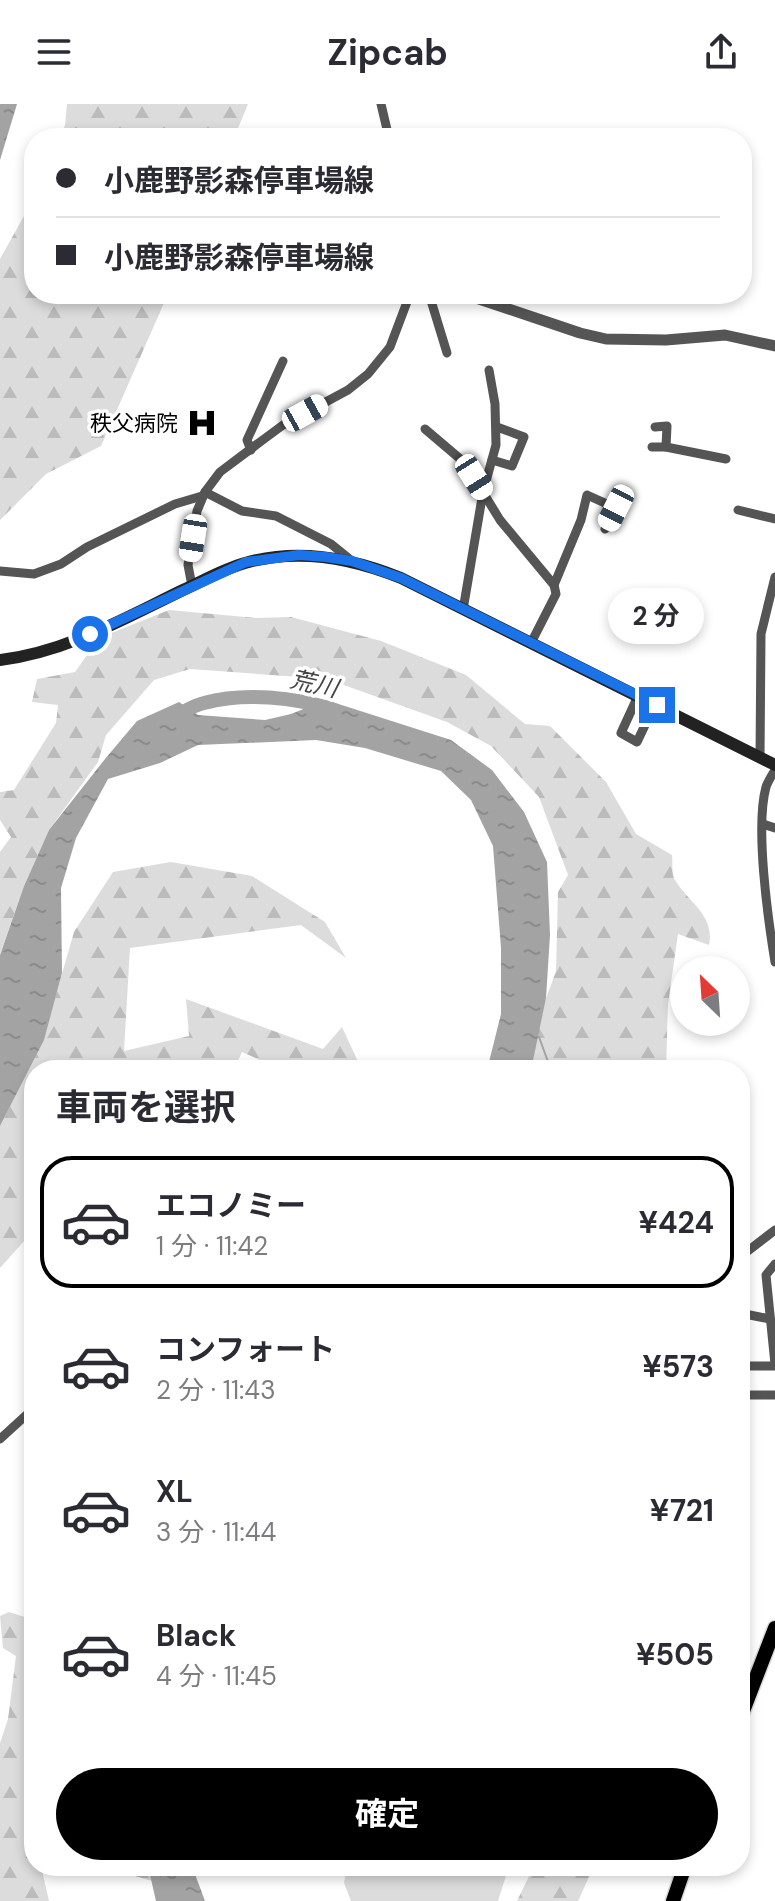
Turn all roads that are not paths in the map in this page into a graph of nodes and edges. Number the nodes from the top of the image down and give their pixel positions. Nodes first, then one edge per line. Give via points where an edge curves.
1 (381, 104) edge
2 (387, 128) edge
3 (406, 304) edge
4 (432, 304) edge
5 (493, 304) edge
6 (775, 346) edge
7 (447, 353) dead end
8 (283, 361) dead end
9 (489, 370) dead end
10 (497, 427) junction
11 (655, 427) dead end
12 (425, 429) dead end
13 (652, 447) dead end
14 (666, 447) junction
15 (251, 450) junction
16 (726, 459) dead end
17 (492, 460) junction
18 (483, 492) junction
19 (204, 494) junction
20 (738, 510) dead end
21 (775, 519) edge
22 (605, 529) dead end
23 (352, 561) junction
24 (0, 571) edge
25 (775, 577) edge
26 (554, 585) junction
27 (192, 586) junction
28 (463, 610) junction
29 (531, 643) junction
30 (0, 660) edge
31 (638, 696) junction
32 (655, 704) junction
33 (760, 758) junction
34 (775, 768) edge
35 (763, 824) junction
36 (775, 828) edge
37 (775, 962) edge
38 (775, 1230) edge
39 (750, 1249) edge
40 (775, 1264) edge
41 (750, 1314) edge
42 (771, 1315) edge
43 (775, 1365) edge
44 (750, 1366) edge
45 (750, 1395) edge
46 (775, 1395) edge
47 (24, 1417) edge
48 (0, 1439) edge
49 (775, 1628) edge
50 (750, 1693) edge
51 (682, 1876) edge
52 (673, 1901) edge

1 - 2 street
3 - 15 street via 390,347 368,374
4 - 7 street
5 - 6 street via 606,339 725,335
8 - 15 street via 247,440
9 - 10 street
10 - 17 street
10 - 17 street via 524,437 512,466
11 - 14 street via 667,426
12 - 18 street via 465,463
13 - 14 street
14 - 16 street
15 - 19 street via 220,472
17 - 18 street
18 - 26 street
18 - 28 street
19 - 23 street via 242,511 276,516
19 - 24 street via 61,564 34,574
19 - 27 street via 188,565
20 - 21 street
22 - 26 street via 616,508 587,495
23 - 27 main road via 299,555 270,558 246,562
23 - 28 main road via 401,578
25 - 33 street via 761,634
26 - 29 street via 556,594
27 - 30 main road via 58,648
28 - 29 main road
29 - 31 main road
31 - 32 main road
31 - 32 street via 621,733 637,742
32 - 33 main road
33 - 34 main road
34 - 35 street via 766,785
35 - 36 street
35 - 37 street
38 - 39 street
40 - 42 street via 766,1275
41 - 42 street
42 - 43 street
43 - 44 street
45 - 46 street
47 - 48 street
49 - 50 highway
51 - 52 highway

